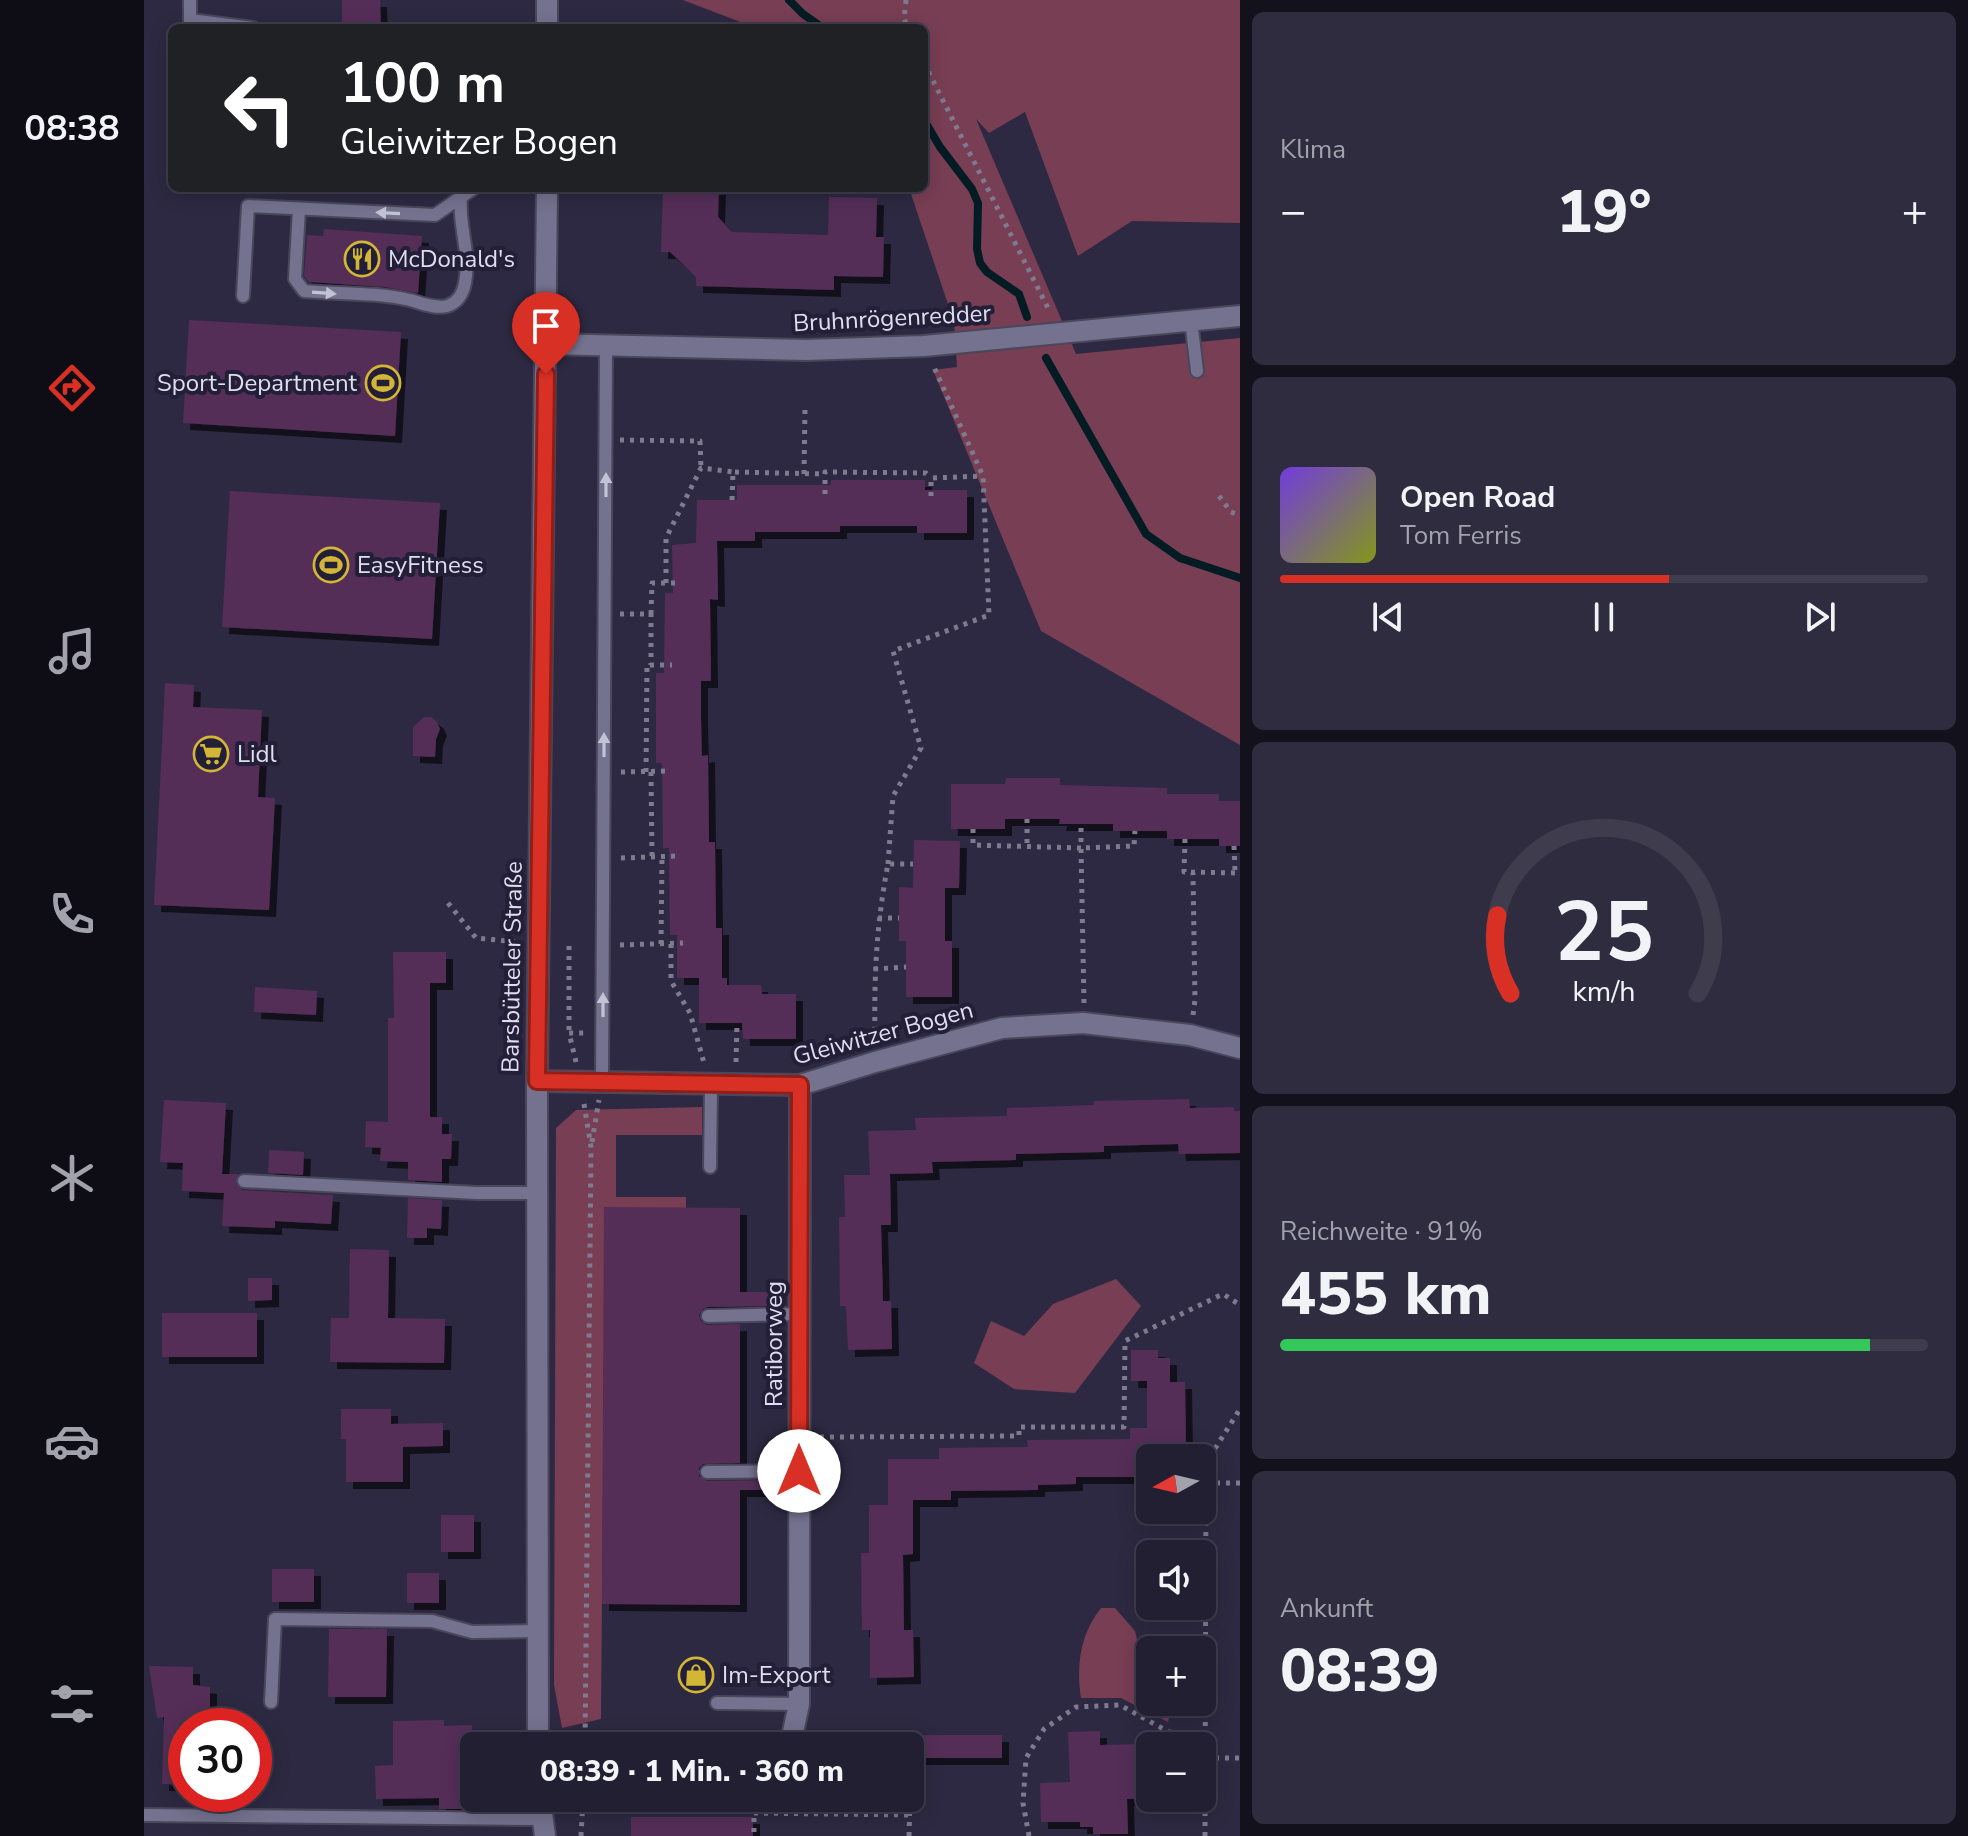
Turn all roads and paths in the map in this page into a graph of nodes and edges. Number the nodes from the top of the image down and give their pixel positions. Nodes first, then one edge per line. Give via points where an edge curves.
1 (190, 0) edge
2 (547, 0) edge
3 (906, 0) edge
4 (222, 24) edge
5 (547, 24) edge
6 (906, 24) edge
7 (928, 71) edge
8 (468, 192) edge
9 (547, 192) edge
10 (461, 197) junction
11 (299, 209) junction
12 (243, 296) dead end
13 (1240, 316) edge
14 (1191, 320) junction
15 (1061, 334) junction
16 (546, 344) junction
17 (606, 344) junction
18 (924, 346) junction
19 (1197, 371) dead end
20 (805, 409) dead end
21 (606, 440) junction
22 (701, 468) junction
23 (733, 472) junction
24 (804, 474) junction
25 (825, 474) junction
26 (983, 476) junction
27 (931, 478) junction
28 (825, 494) dead end
29 (931, 496) dead end
30 (1219, 496) dead end
31 (732, 500) dead end
32 (1240, 515) edge
33 (666, 583) junction
34 (680, 583) dead end
35 (605, 614) junction
36 (651, 614) junction
37 (651, 665) junction
38 (672, 665) dead end
39 (670, 771) dead end
40 (649, 772) junction
41 (604, 773) junction
42 (1027, 819) dead end
43 (1081, 824) dead end
44 (973, 829) dead end
45 (1135, 831) dead end
46 (1185, 839) dead end
47 (1234, 846) dead end
48 (1027, 847) junction
49 (1081, 848) junction
50 (677, 856) dead end
51 (652, 857) junction
52 (662, 857) junction
53 (604, 858) junction
54 (888, 864) junction
55 (913, 864) dead end
56 (1237, 872) edge
57 (1193, 873) junction
58 (448, 903) dead end
59 (878, 918) junction
60 (899, 918) dead end
61 (683, 943) dead end
62 (538, 944) junction
63 (661, 944) junction
64 (671, 944) junction
65 (603, 945) junction
66 (569, 946) dead end
67 (906, 967) dead end
68 (874, 969) junction
69 (1195, 1000) dead end
70 (737, 1023) dead end
71 (1083, 1023) junction
72 (569, 1033) junction
73 (603, 1033) junction
74 (1240, 1048) edge
75 (875, 1062) junction
76 (537, 1081) junction
77 (581, 1082) junction
78 (602, 1083) junction
79 (800, 1085) junction
80 (711, 1086) junction
81 (736, 1086) junction
82 (591, 1147) junction
83 (710, 1167) dead end
84 (244, 1181) dead end
85 (537, 1193) junction
86 (1240, 1305) edge
87 (800, 1314) junction
88 (708, 1316) dead end
89 (1240, 1409) edge
90 (799, 1437) junction
91 (1216, 1447) edge
92 (799, 1471) junction
93 (707, 1472) dead end
94 (1216, 1483) edge
95 (1240, 1483) edge
96 (1206, 1524) edge
97 (537, 1631) junction
98 (271, 1702) dead end
99 (717, 1703) dead end
100 (799, 1704) junction
101 (538, 1732) edge
102 (585, 1732) edge
103 (793, 1732) edge
104 (1169, 1732) edge
105 (1205, 1732) edge
106 (1216, 1758) edge
107 (1240, 1758) edge
108 (582, 1812) edge
109 (1205, 1812) edge
110 (754, 1813) joint
111 (144, 1815) edge
112 (910, 1815) joint
113 (538, 1817) edge
114 (581, 1836) edge
115 (754, 1836) edge
116 (909, 1836) edge
117 (1029, 1836) edge
118 (1205, 1836) edge

1 - 4 lane via 190,20
2 - 5 street
3 - 6 path
7 - 15 path
8 - 10 lane
9 - 16 street, Barsbütteler Straße
10 -> 11 lane via 435,215
11 -> 10 lane via 295,279 304,291 401,298 437,307 460,298 465,284
11 - 12 lane via 248,206
13 - 14 street, Bruhnrögenredder
14 - 15 street, Bruhnrögenredder
14 - 19 lane
15 - 18 street, Bruhnrögenredder
16 - 17 street, Bruhnrögenredder
16 - 62 street, Barsbütteler Straße
17 - 18 street, Bruhnrögenredder via 806,350
17 - 21 lane
18 - 26 path
20 - 24 path
21 - 22 path via 700,441
35 -> 21 lane
22 - 23 path
22 - 33 path via 666,538
23 - 24 path
23 - 31 path
24 - 25 path
25 - 27 path via 926,473
25 - 28 path
26 - 27 path
26 - 54 path via 989,615 893,651 921,748 893,796
27 - 29 path
30 - 32 path
33 - 34 path
33 - 36 path via 652,583
35 - 36 path
41 -> 35 lane
36 - 37 path
37 - 38 path
37 - 40 path
39 - 40 path
40 - 41 path
40 - 51 path
41 - 53 lane
42 - 48 path
43 - 49 path
44 - 48 path via 973,845
45 - 49 path via 1134,846
46 - 57 path via 1184,872
47 - 56 path
48 - 49 path
49 - 71 path
50 - 52 path
51 - 52 path
51 - 53 path
52 - 63 path
53 - 65 lane
54 - 55 path
54 - 59 path
56 - 57 path
57 - 69 path
58 - 62 path via 476,938
59 - 60 path
59 - 68 path
61 - 64 path
62 - 76 street, Barsbütteler Straße
63 - 64 path
63 - 65 path
64 - 80 path via 671,981 690,1013
73 -> 65 lane
66 - 72 path
67 - 68 path
68 - 75 path
70 - 81 path
71 - 74 street, Gleiwitzer Bogen via 1190,1035
71 - 75 street, Gleiwitzer Bogen via 1002,1028
72 - 73 path
72 - 77 path
73 - 78 lane
75 - 79 street, Gleiwitzer Bogen
76 - 77 street, Gleiwitzer Bogen
76 - 85 street, Barsbütteler Straße
77 - 78 street, Gleiwitzer Bogen
77 - 82 path
78 - 80 street, Gleiwitzer Bogen
78 - 82 path
79 - 81 street, Gleiwitzer Bogen
79 - 87 street, Ratiborweg
80 - 81 street, Gleiwitzer Bogen
80 - 83 lane
82 - 102 path
84 - 85 lane
85 - 97 street, Barsbütteler Straße
86 - 90 path via 1223,1294 1125,1341 1124,1427 1019,1427 1019,1436
87 - 88 lane
87 - 90 street, Ratiborweg
89 - 91 path
90 - 92 street, Ratiborweg
92 - 93 lane
92 - 100 street, Ratiborweg
94 - 95 path
96 - 105 path
97 - 98 lane via 472,1632 432,1621 275,1619
97 - 101 street, Barsbütteler Straße
99 - 100 lane
100 - 103 street, Ratiborweg
104 - 117 path via 1120,1705 1076,1707 1044,1729 1026,1758 1023,1803
106 - 107 path
108 - 114 path
109 - 118 path
110 - 112 path
110 - 115 path
111 - 113 lane
112 - 116 path

